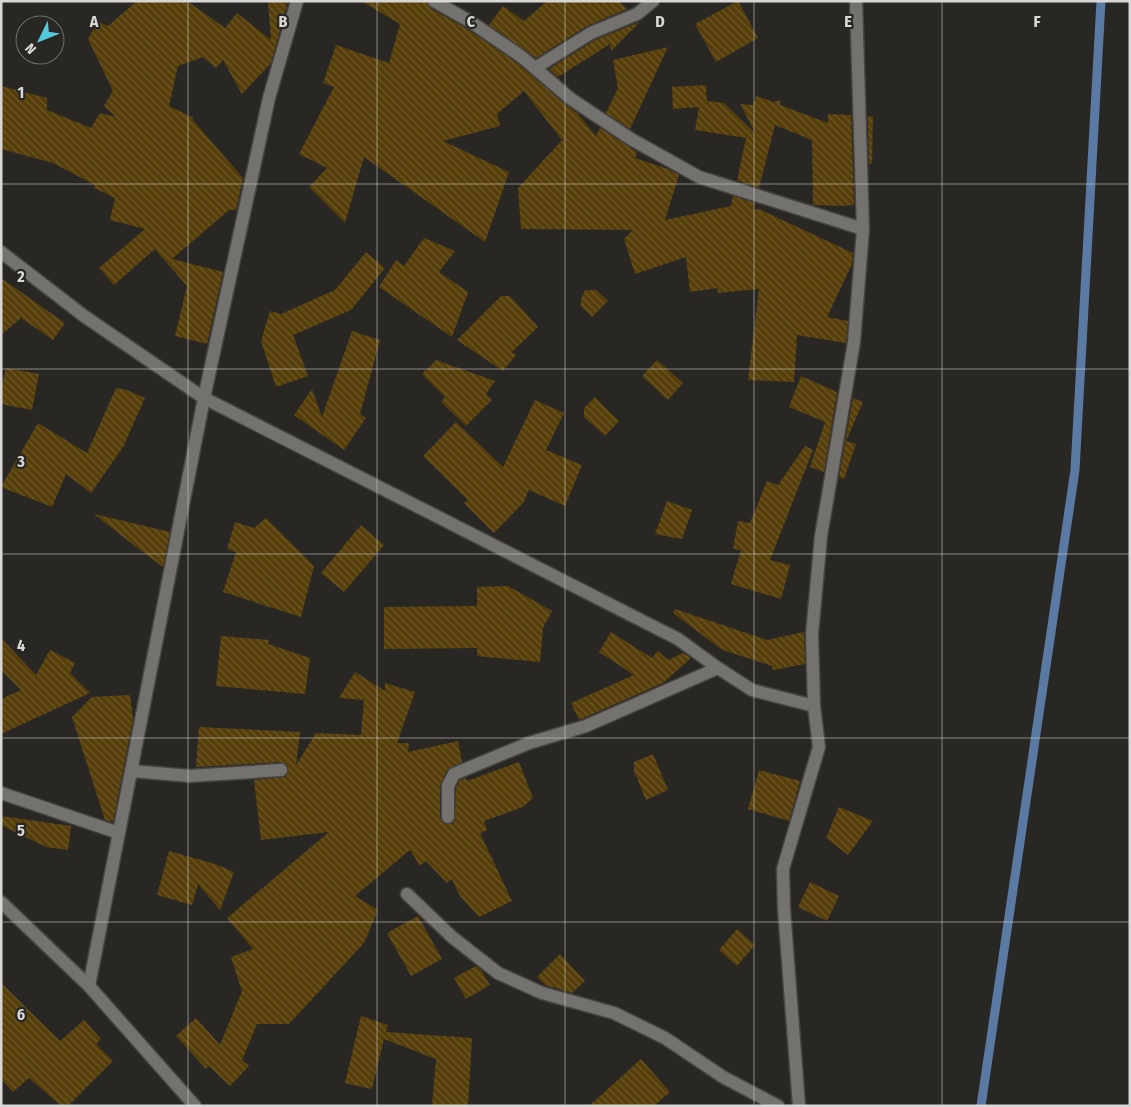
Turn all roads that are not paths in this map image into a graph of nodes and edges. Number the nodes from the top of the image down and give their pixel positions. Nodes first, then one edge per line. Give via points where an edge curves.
1 (298, 1) edge
2 (434, 1) edge
3 (654, 1) edge
4 (856, 1) edge
5 (535, 68) junction
6 (863, 229) junction
7 (1, 252) edge
8 (204, 398) junction
9 (718, 668) junction
10 (814, 706) junction
11 (281, 770) dead end
12 (132, 771) junction
13 (1, 793) edge
14 (448, 817) dead end
15 (120, 833) junction
16 (407, 894) dead end
17 (1, 902) edge
18 (90, 986) junction
19 (195, 1106) edge
20 (778, 1106) edge
21 (799, 1106) edge

1 - 8 street via 270,98
2 - 5 street via 472,22
3 - 5 street via 637,14 591,34
4 - 6 street
5 - 6 street via 571,99 631,139 699,177
6 - 10 street via 854,342 822,536 812,634
7 - 8 street via 84,316
8 - 9 street via 678,639
8 - 12 street
9 - 10 street via 752,690
9 - 14 street via 586,726 529,743 454,774 448,786
10 - 21 street via 819,747 783,869
11 - 12 street via 190,776
12 - 15 street
13 - 15 street
15 - 18 street
16 - 20 street via 452,937 498,973 542,993 614,1013 665,1038 723,1077
17 - 18 street
18 - 19 street

